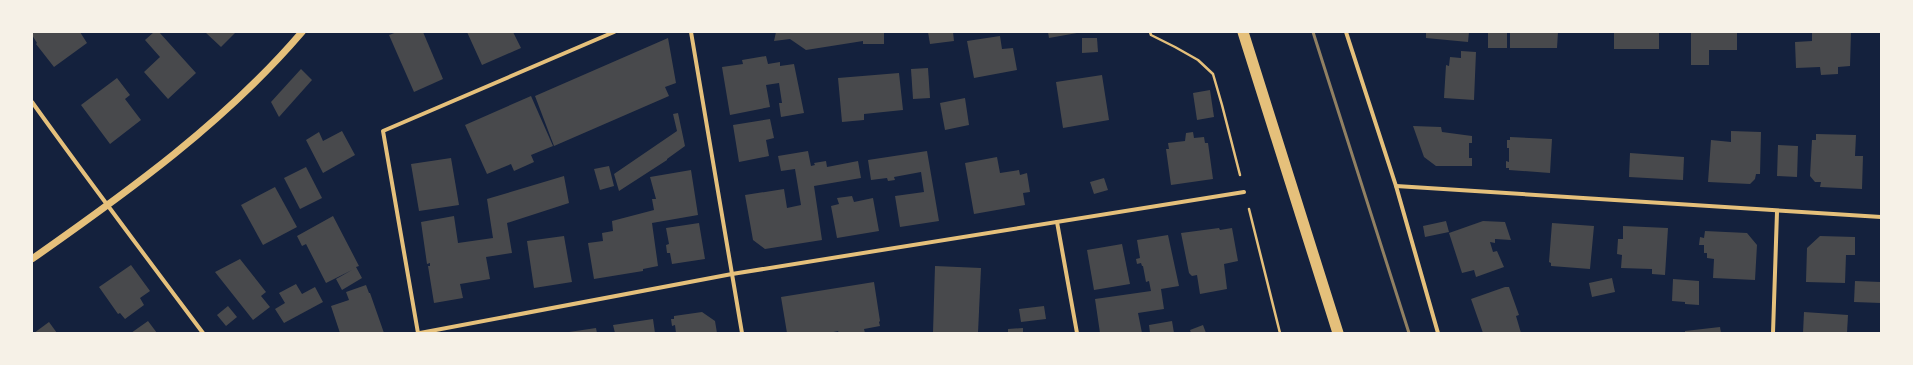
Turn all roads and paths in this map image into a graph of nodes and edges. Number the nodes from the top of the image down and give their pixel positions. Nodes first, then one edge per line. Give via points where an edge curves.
1 (302, 32) edge
2 (614, 32) edge
3 (691, 32) edge
4 (1150, 32) edge
5 (1243, 32) edge
6 (1346, 32) edge
7 (32, 102) edge
8 (1396, 186) junction
9 (1244, 192) junction
10 (109, 205) junction
11 (1777, 212) junction
12 (1881, 217) edge
13 (1056, 222) junction
14 (32, 259) edge
15 (732, 274) junction
16 (203, 333) edge
17 (419, 333) edge
18 (742, 333) edge
19 (1077, 333) edge
20 (1280, 333) edge
21 (1338, 333) edge
22 (1438, 333) edge
23 (1773, 333) edge

1 - 10 street via 230,108
2 - 17 street via 383,132
3 - 15 street
4 - 9 path via 1151,35 1198,60 1213,74
5 - 21 highway
6 - 8 street
7 - 10 street
8 - 11 street
8 - 22 street
9 - 13 street
9 - 20 path
10 - 14 street
10 - 16 street
11 - 12 street
11 - 23 street
13 - 15 street
13 - 19 street
15 - 17 street
15 - 18 street

